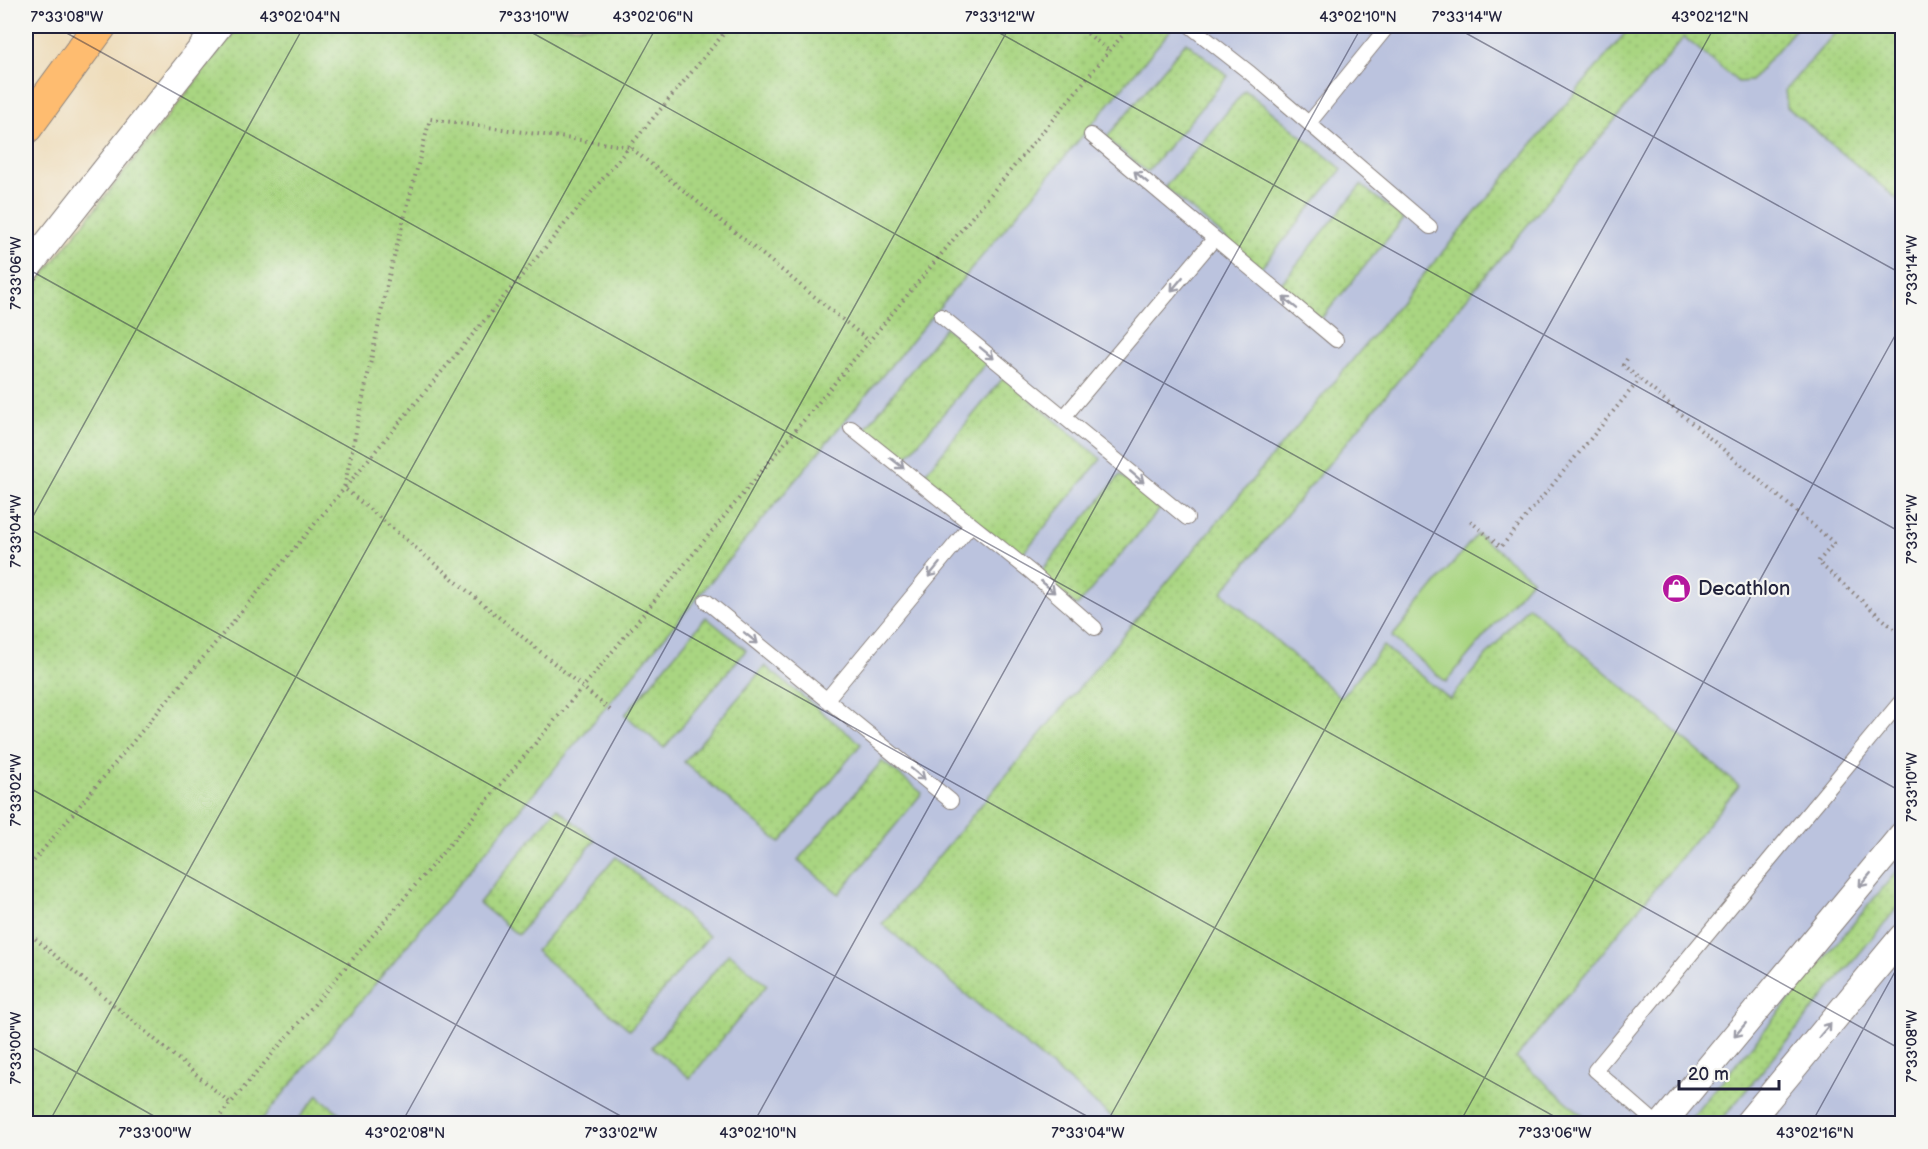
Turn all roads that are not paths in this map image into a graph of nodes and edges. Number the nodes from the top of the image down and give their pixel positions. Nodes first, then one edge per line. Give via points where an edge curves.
1 (100, 26) edge
2 (219, 26) edge
3 (1190, 26) edge
4 (1388, 26) edge
5 (1309, 123) junction
6 (26, 127) edge
7 (1091, 135) dead end
8 (1430, 227) dead end
9 (1214, 239) junction
10 (26, 270) edge
11 (941, 316) dead end
12 (1336, 340) dead end
13 (1065, 417) junction
14 (851, 428) dead end
15 (1187, 518) dead end
16 (971, 525) junction
17 (706, 600) dead end
18 (1095, 628) dead end
19 (827, 699) junction
20 (1902, 700) edge
21 (951, 801) dead end
22 (1902, 835) edge
23 (1902, 937) edge
24 (1657, 1124) edge
25 (1662, 1124) edge
26 (1747, 1124) edge

1 - 6 highway
2 - 10 street
3 - 5 lane
4 - 5 lane
5 - 8 lane
9 -> 7 lane
12 -> 9 lane
9 -> 13 lane
11 -> 13 lane
13 -> 15 lane
14 -> 16 lane
16 -> 18 lane
16 -> 19 lane
17 -> 19 lane
19 -> 21 lane
20 - 24 lane via 1595,1070
22 -> 25 street
26 -> 23 street

